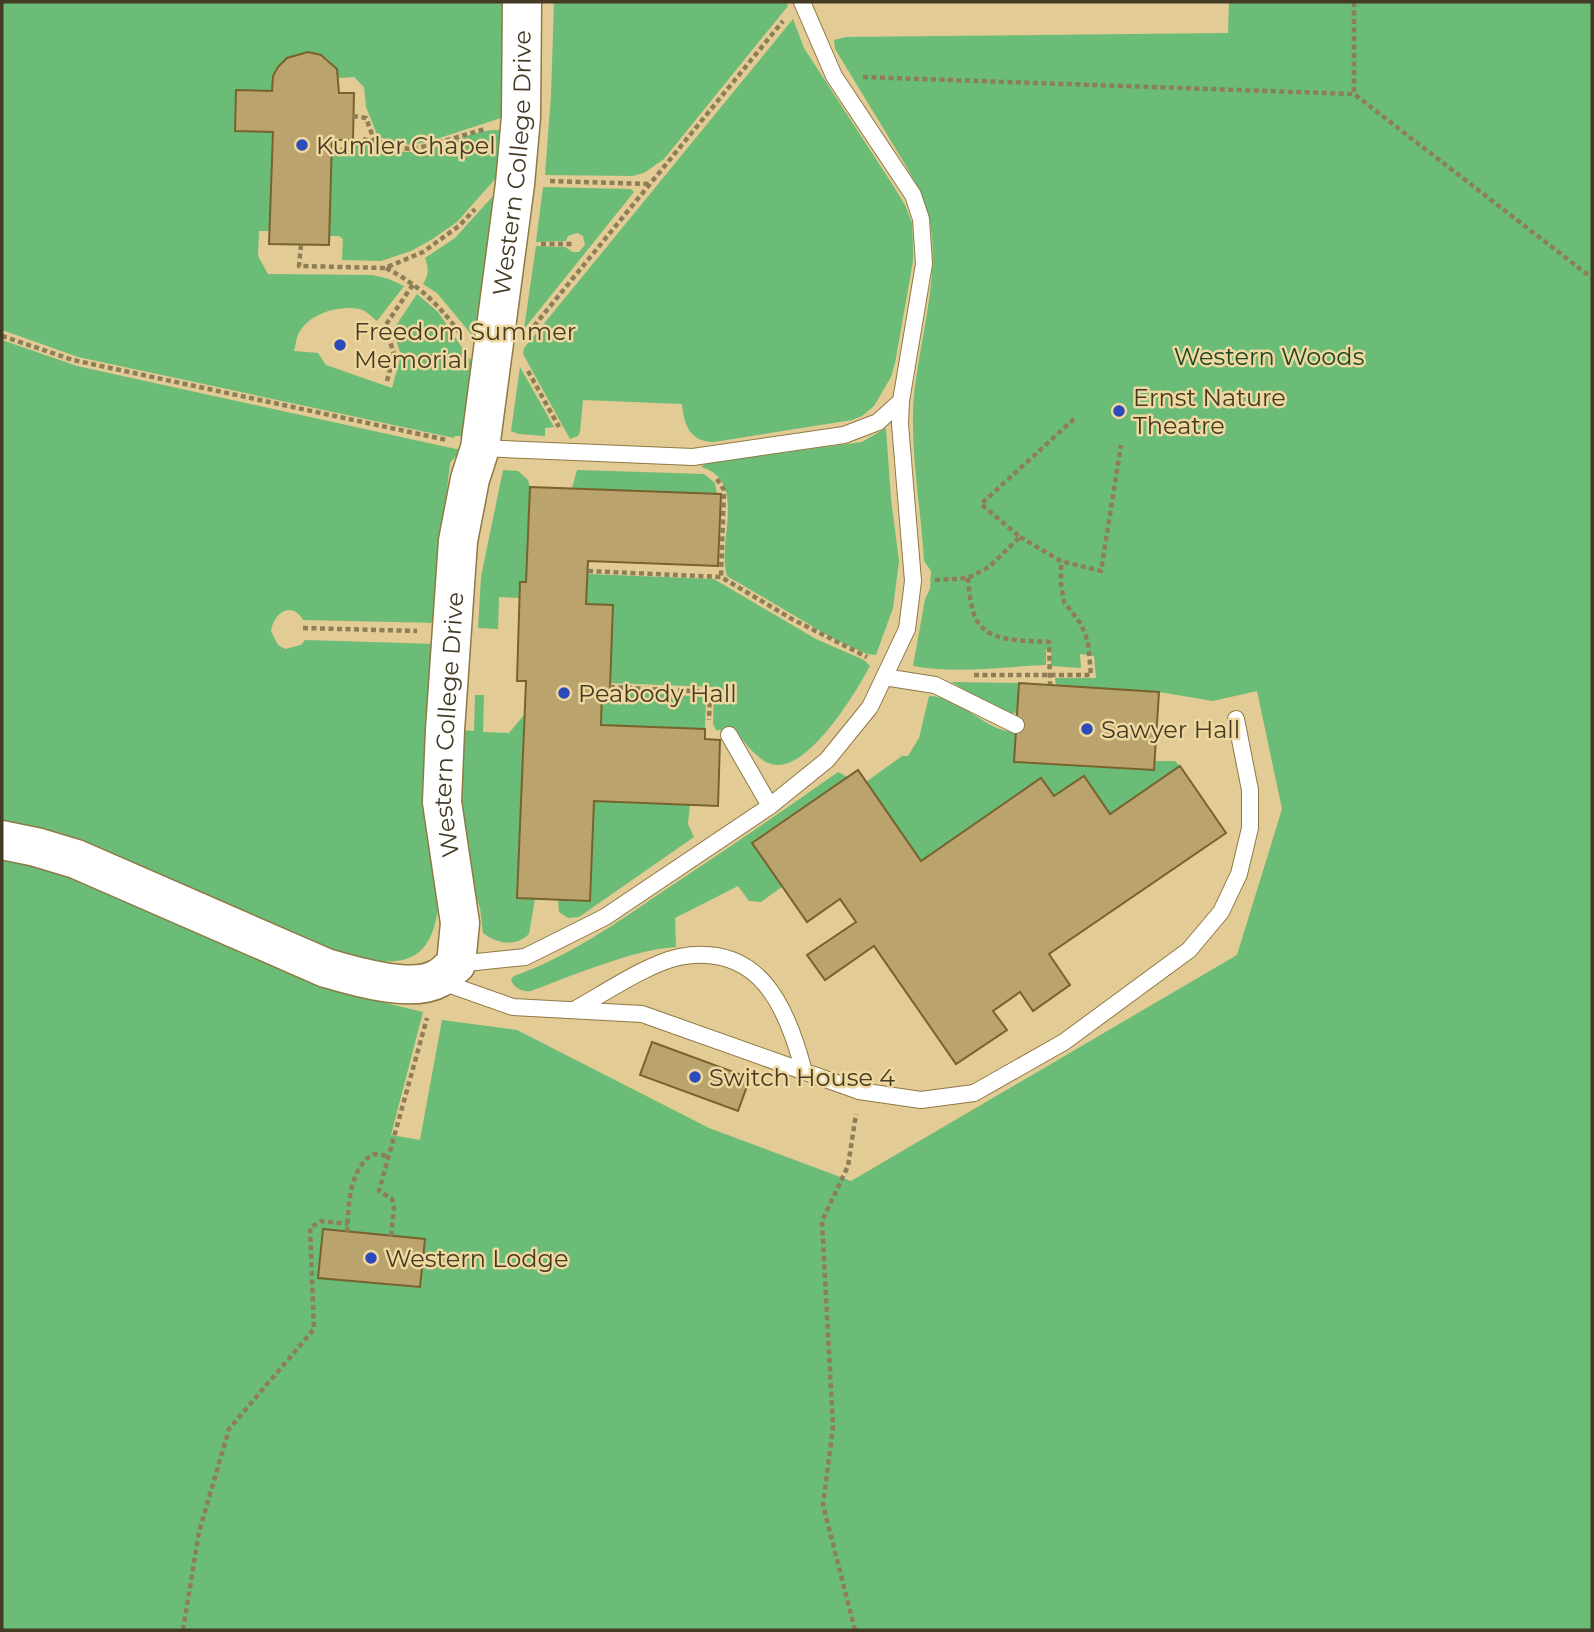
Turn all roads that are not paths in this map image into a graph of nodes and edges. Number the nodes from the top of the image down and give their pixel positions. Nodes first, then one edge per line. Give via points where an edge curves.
1 (522, 2) edge
2 (796, 7) edge
3 (901, 401) junction
4 (480, 448) junction
5 (886, 671) junction
6 (1236, 719) dead end
7 (1016, 725) dead end
8 (729, 735) road end
9 (770, 806) junction
10 (2, 841) edge
11 (447, 972) junction
12 (572, 1011) junction
13 (804, 1072) junction

1 - 4 street, Western College Drive via 515,184
2 - 3 lane via 834,76 913,195 921,219 924,264
3 - 4 lane via 878,422 844,435 693,457
3 - 5 lane via 913,581 907,629
4 - 11 street, Western College Drive via 458,541 451,632 442,802 460,923
5 - 7 lane via 935,685
5 - 9 lane via 870,707 827,760
6 - 13 lane via 1250,790 1250,828 1239,874 1221,912 1189,950 1064,1042 974,1093 921,1100 859,1091
8 - 9 lane
9 - 11 lane via 605,917 525,957
10 - 11 street via 76,859 326,968 406,985
11 - 12 lane via 513,1007
12 - 13 lane via 642,1014
12 - 13 lane via 677,958 703,955 741,962 770,990 788,1022

